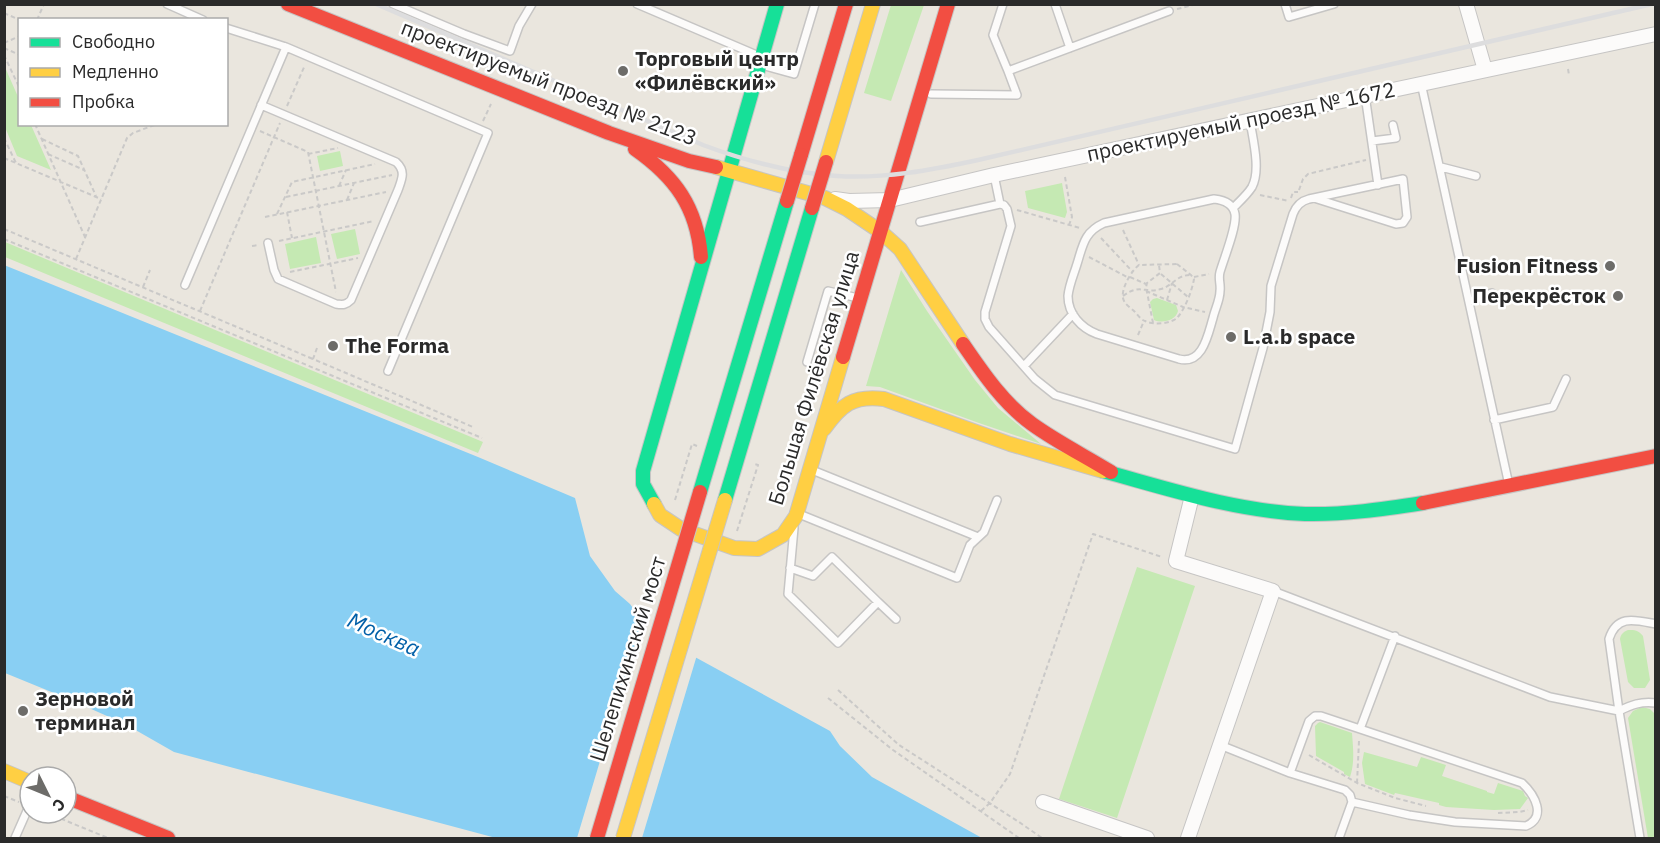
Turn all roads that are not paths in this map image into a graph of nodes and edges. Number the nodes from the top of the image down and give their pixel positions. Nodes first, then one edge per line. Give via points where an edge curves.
1 (167, 4) edge
2 (288, 4) edge
3 (393, 4) edge
4 (532, 4) edge
5 (638, 4) edge
6 (777, 4) edge
7 (815, 4) edge
8 (846, 4) edge
9 (873, 4) edge
10 (948, 4) edge
11 (1003, 4) edge
12 (1055, 4) edge
13 (1285, 4) edge
14 (1334, 4) edge
15 (1466, 4) edge
16 (1169, 11) road end
17 (198, 18) edge
18 (228, 29) edge
19 (1656, 34) edge
20 (286, 47) junction
21 (1070, 48) junction
22 (761, 61) junction
23 (1485, 70) junction
24 (1008, 71) junction
25 (1421, 83) junction
26 (931, 94) dead end
27 (1365, 95) junction
28 (261, 105) junction
29 (1250, 120) junction
30 (1393, 125) dead end
31 (609, 133) junction
32 (1371, 141) junction
33 (1441, 167) junction
34 (730, 170) junction
35 (994, 175) junction
36 (1476, 176) dead end
37 (1378, 185) junction
38 (825, 198) junction
39 (1314, 198) junction
40 (890, 200) junction
41 (1000, 204) junction
42 (1233, 208) junction
43 (920, 222) dead end
44 (881, 232) junction
45 (268, 243) road end
46 (701, 268) junction
47 (185, 285) dead end
48 (1492, 293) dead end
49 (860, 299) junction
50 (1469, 302) junction
51 (1073, 314) junction
52 (807, 362) dead end
53 (1024, 366) junction
54 (388, 371) dead end
55 (1566, 379) dead end
56 (1494, 420) junction
57 (819, 436) junction
58 (1656, 456) edge
59 (810, 469) junction
60 (1111, 472) junction
61 (1509, 486) junction
62 (1192, 496) junction
63 (997, 500) dead end
64 (796, 515) junction
65 (978, 537) junction
66 (790, 568) junction
67 (1273, 591) junction
68 (878, 602) junction
69 (896, 619) dead end
70 (1656, 624) edge
71 (1395, 636) junction
72 (1656, 703) edge
73 (1618, 711) junction
74 (1360, 729) junction
75 (1220, 745) junction
76 (4, 771) edge
77 (1290, 773) junction
78 (18, 777) edge
79 (78, 801) edge
80 (1043, 802) dead end
81 (1352, 802) junction
82 (168, 838) edge
83 (597, 838) edge
84 (623, 838) edge
85 (1147, 838) edge
86 (1188, 838) edge
87 (1339, 838) edge
88 (1640, 838) edge

1 - 17 lane
2 - 31 street, проектируемый проезд № 2123
3 - 4 lane via 510,51
5 - 22 lane
6 - 22 street, Большая Филёвская улица
7 - 22 lane via 794,74
8 - 83 street, Шелепихинский мост, bridge
9 - 84 street, bridge
10 - 40 street, Большая Филёвская улица
11 - 24 lane via 993,35
12 - 21 lane
13 - 14 lane via 1289,17
15 - 23 street
16 - 21 lane
18 - 20 lane
19 - 23 street, проектируемый проезд № 1672
20 - 28 lane
20 - 54 lane via 488,133
21 - 24 lane
22 - 34 street, Большая Филёвская улица
23 - 25 street, проектируемый проезд № 1672
24 - 26 lane via 1017,95
25 - 27 street, проектируемый проезд № 1672
25 - 33 lane
27 - 29 street, проектируемый проезд № 1672
27 - 32 lane
28 - 45 lane via 393,161 403,173 351,300 344,305 282,281 276,275
28 - 47 lane
29 - 35 street, проектируемый проезд № 1672
29 - 42 lane via 1255,179 1249,192
30 - 32 lane via 1396,138
31 - 34 street, проектируемый проезд № 2123
31 - 46 street via 646,156 682,193 698,228
32 - 37 lane
33 - 36 lane
33 - 50 lane
34 - 38 street, проектируемый проезд № 2123
34 - 46 street, Большая Филёвская улица
35 - 40 street, проектируемый проезд № 1672
35 - 41 lane
37 - 39 lane
37 - 39 lane via 1403,179 1408,213 1403,222 1396,224
38 - 40 street, проектируемый проезд № 1672
38 - 44 street, проектируемый проезд № 2123
39 - 53 lane via 1300,203 1293,213 1271,286 1263,348 1234,449 1055,395
40 - 44 street, Большая Филёвская улица
41 - 43 lane
41 - 53 lane via 1006,207 1010,229 985,319
42 - 51 lane via 1214,199 1119,219 1093,229 1084,240 1068,294
42 - 51 lane via 1233,228 1220,271 1220,294 1203,349 1196,356 1179,359 1091,332
44 - 49 street, Большая Филёвская улица
44 - 60 street, проектируемый проезд № 2123 via 900,249 988,381 1010,405 1032,424
46 - 64 street, Большая Филёвская улица via 643,471 643,484 660,515 681,529 734,548 758,549 783,535
48 - 50 lane
49 - 52 lane via 828,291
49 - 57 street, Большая Филёвская улица
50 - 56 lane
51 - 53 lane
55 - 56 lane via 1553,407
56 - 61 lane
57 - 59 street, Большая Филёвская улица
57 - 60 street via 854,399 870,396 1010,444
58 - 61 street
59 - 64 street, Большая Филёвская улица
59 - 65 lane
60 - 62 street
61 - 62 street via 1377,510 1317,514 1266,510
62 - 67 street via 1176,561
63 - 65 lane via 984,532
64 - 65 lane via 957,578 970,545
64 - 66 lane
66 - 68 lane via 813,576 832,557
66 - 68 lane via 788,594 838,643
67 - 71 lane
67 - 75 street
68 - 69 lane
70 - 73 lane via 1625,620 1612,630 1609,639
71 - 73 lane via 1550,697
71 - 74 lane
72 - 73 lane via 1630,705
73 - 88 lane
74 - 77 lane via 1315,716 1309,721
74 - 81 lane via 1522,783 1536,802 1537,817 1526,826 1455,822
75 - 77 lane
75 - 86 street
76 - 78 street
77 - 81 lane via 1345,790
79 - 82 street
80 - 85 street
81 - 87 lane

